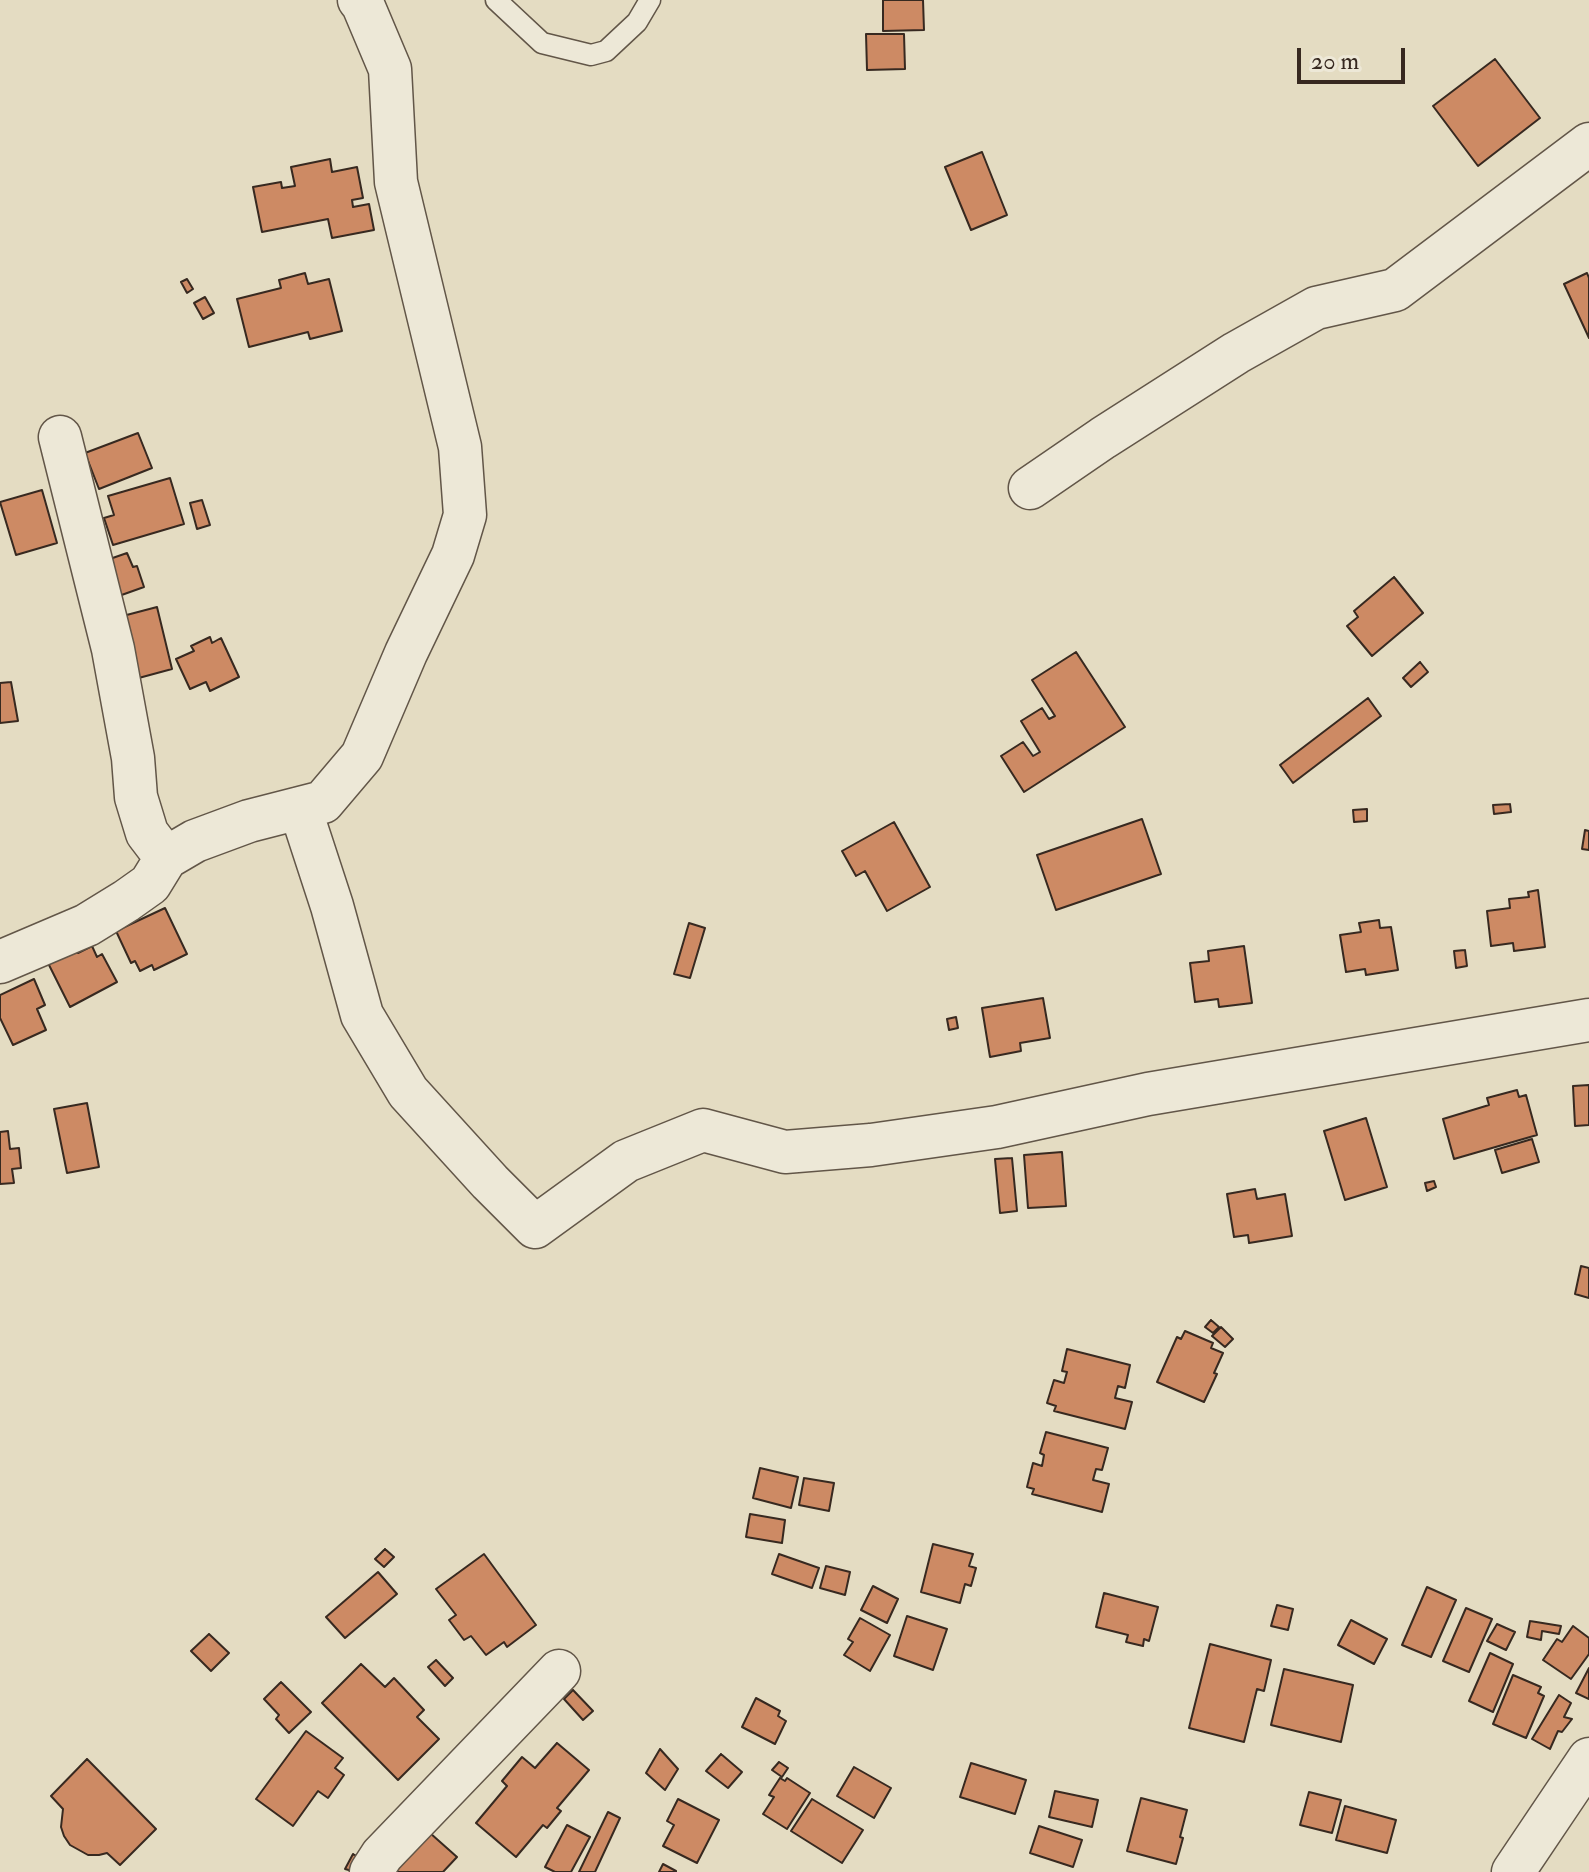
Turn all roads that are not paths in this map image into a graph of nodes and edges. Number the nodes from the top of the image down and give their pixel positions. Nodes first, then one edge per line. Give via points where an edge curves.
1 (359, 0) edge
2 (496, 0) edge
3 (650, 0) edge
4 (1589, 144) edge
5 (60, 437) dead end
6 (1030, 488) dead end
7 (300, 808) junction
8 (166, 858) junction
9 (0, 962) edge
10 (1589, 1020) edge
11 (559, 1671) dead end
12 (1589, 1759) edge
13 (371, 1872) edge
14 (1513, 1872) edge

1 - 7 street via 390,69 396,182 460,447 465,515 453,555 362,756 323,802
2 - 3 lane via 542,43 591,55 606,51 637,22
4 - 6 street via 1395,290 1316,308 1236,353
5 - 8 street via 113,649 136,797 147,833
7 - 8 street via 221,830
7 - 10 street via 362,1015 408,1092 535,1227 626,1161 703,1130 785,1152 871,1145
8 - 9 street via 150,884 126,901 87,925
11 - 13 street
12 - 14 street

